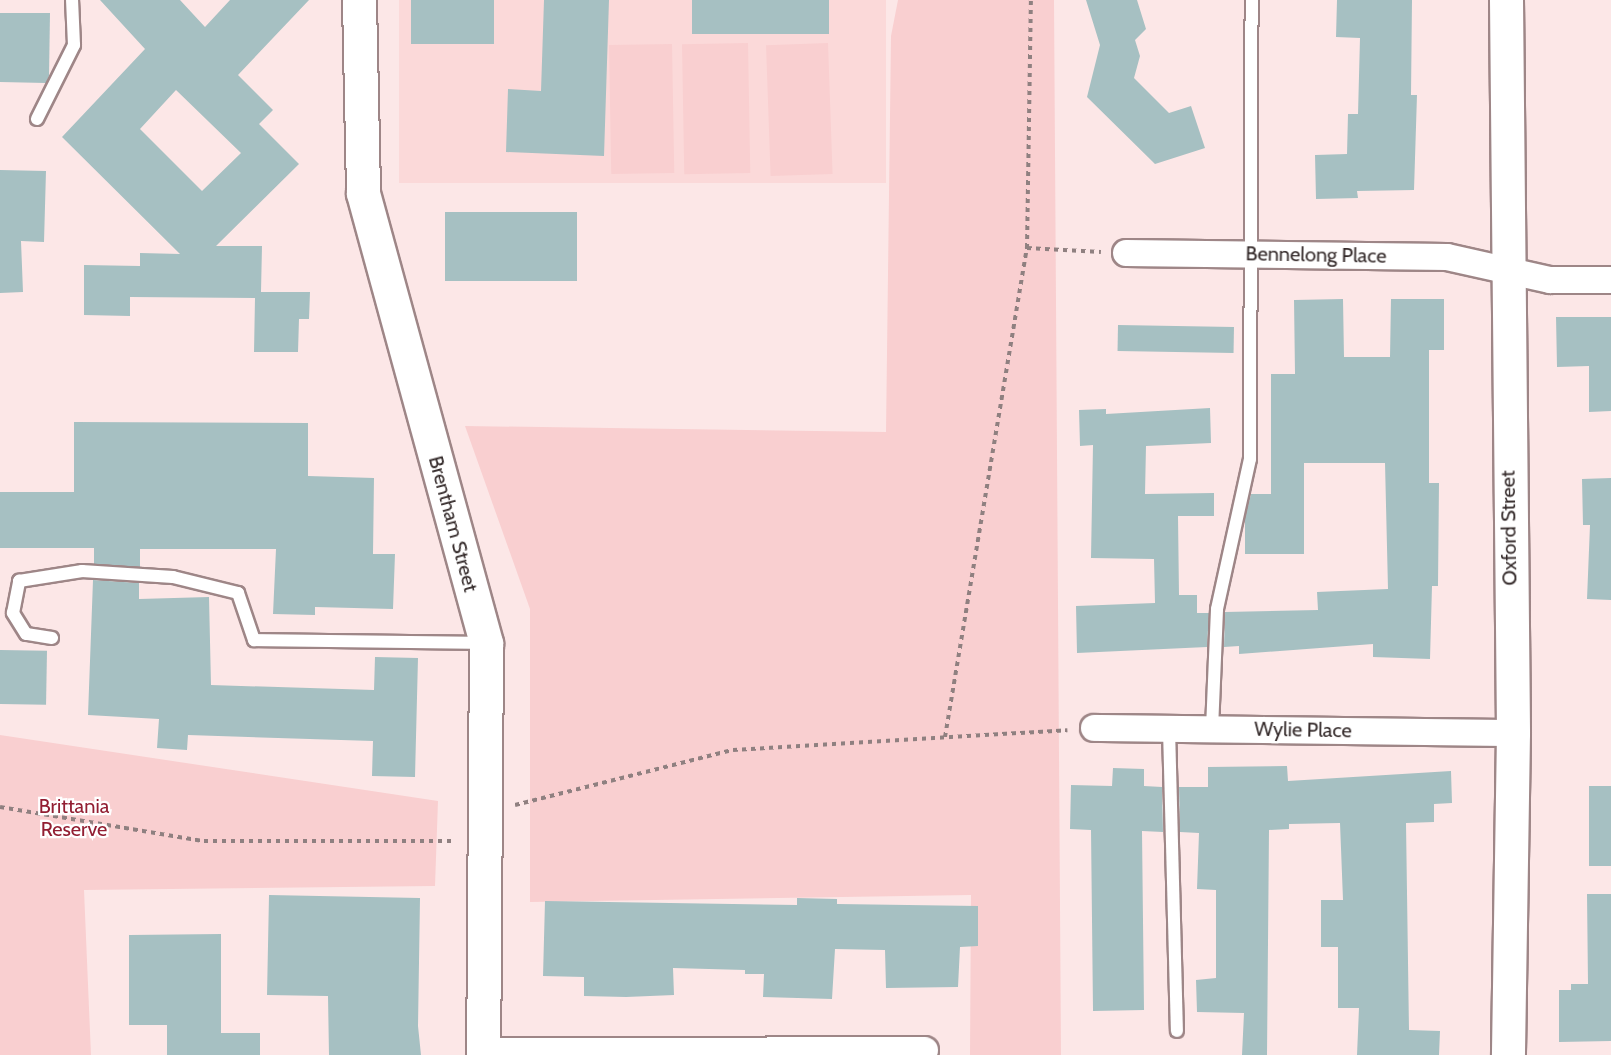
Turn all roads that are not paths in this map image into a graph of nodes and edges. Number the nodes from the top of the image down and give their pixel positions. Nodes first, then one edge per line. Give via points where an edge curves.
1 (72, 0) edge
2 (359, 0) edge
3 (1252, 0) edge
4 (1506, 0) edge
5 (37, 119) dead end
6 (1126, 253) road end
7 (1250, 254) junction
8 (1505, 269) junction
9 (1611, 280) edge
10 (52, 638) dead end
11 (486, 643) junction
12 (1094, 728) road end
13 (1169, 729) junction
14 (1212, 729) junction
15 (1513, 733) junction
16 (1177, 1030) dead end
17 (925, 1050) dead end
18 (483, 1053) edge
19 (1508, 1055) edge

1 - 5 lane via 74,45
2 - 11 main road, Brentham Street via 363,194
3 - 7 lane
4 - 8 main road, Oxford Street
6 - 7 street, Bennelong Place
7 - 8 street, Bennelong Place via 1447,257
7 - 14 lane via 1250,459 1217,609
8 - 9 street, Bennelong Place via 1550,280
8 - 15 main road, Oxford Street
10 - 11 lane via 26,634 13,612 19,581 82,571 173,577 238,593 254,640
11 - 18 main road, Brentham Street
12 - 13 street, Wylie Place
13 - 14 street, Wylie Place
13 - 16 lane
14 - 15 street, Wylie Place
15 - 19 main road, Oxford Street
17 - 18 street

